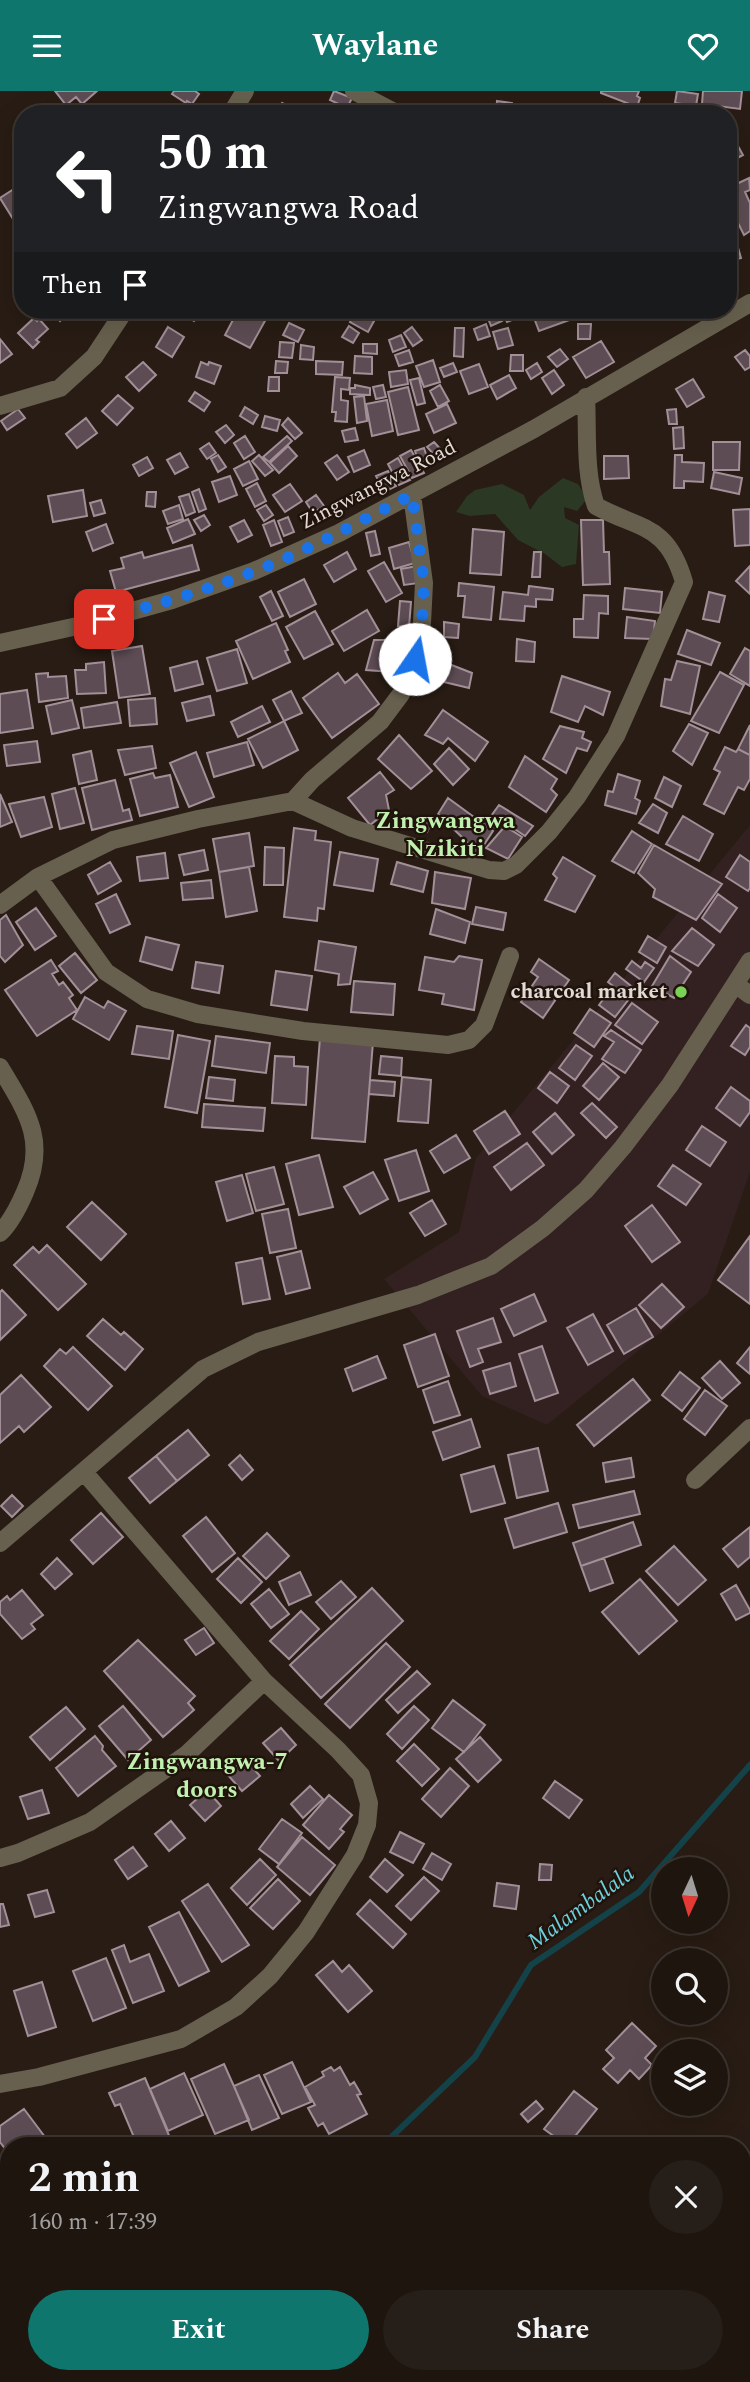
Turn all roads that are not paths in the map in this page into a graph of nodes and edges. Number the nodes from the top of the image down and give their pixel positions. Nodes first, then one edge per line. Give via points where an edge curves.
1 (354, 91) edge
2 (381, 105) edge
3 (119, 319) edge
4 (722, 319) edge
5 (586, 397) junction
6 (0, 406) edge
7 (412, 495) junction
8 (0, 643) edge
9 (293, 801) junction
10 (38, 877) junction
11 (0, 905) edge
12 (510, 956) dead end
13 (750, 961) edge
14 (735, 984) junction
15 (750, 995) edge
16 (0, 1066) edge
17 (0, 1233) edge
18 (750, 1428) edge
19 (84, 1472) junction
20 (695, 1481) dead end
21 (0, 1543) edge
22 (264, 1681) junction
23 (0, 1858) edge
24 (0, 2084) edge

1 - 2 street
3 - 6 street via 94,357 60,388
4 - 5 street, Zingwangwa Road
5 - 7 street, Zingwangwa Road
5 - 9 street via 591,493 596,506 641,524 661,538 678,562 684,582 616,736 577,797 550,832 516,866 504,871 352,828
7 - 8 street, Zingwangwa Road via 254,571 172,600
7 - 9 street via 424,583 415,659 401,694 380,722
9 - 10 street via 113,840
10 - 11 street
10 - 12 street via 106,972 148,999 198,1014 303,1031 448,1045 469,1039 484,1025
13 - 14 street
14 - 15 street
14 - 19 street via 670,1085 623,1147 586,1190 543,1228 491,1266 418,1294 258,1342 203,1369
16 - 17 street via 30,1119 37,1154 21,1202
18 - 20 street
19 - 21 street
19 - 22 street
22 - 23 street via 187,1754 90,1822
22 - 24 street via 362,1775 369,1803 367,1825 355,1854 306,1932 270,1976 236,2007 181,2039

